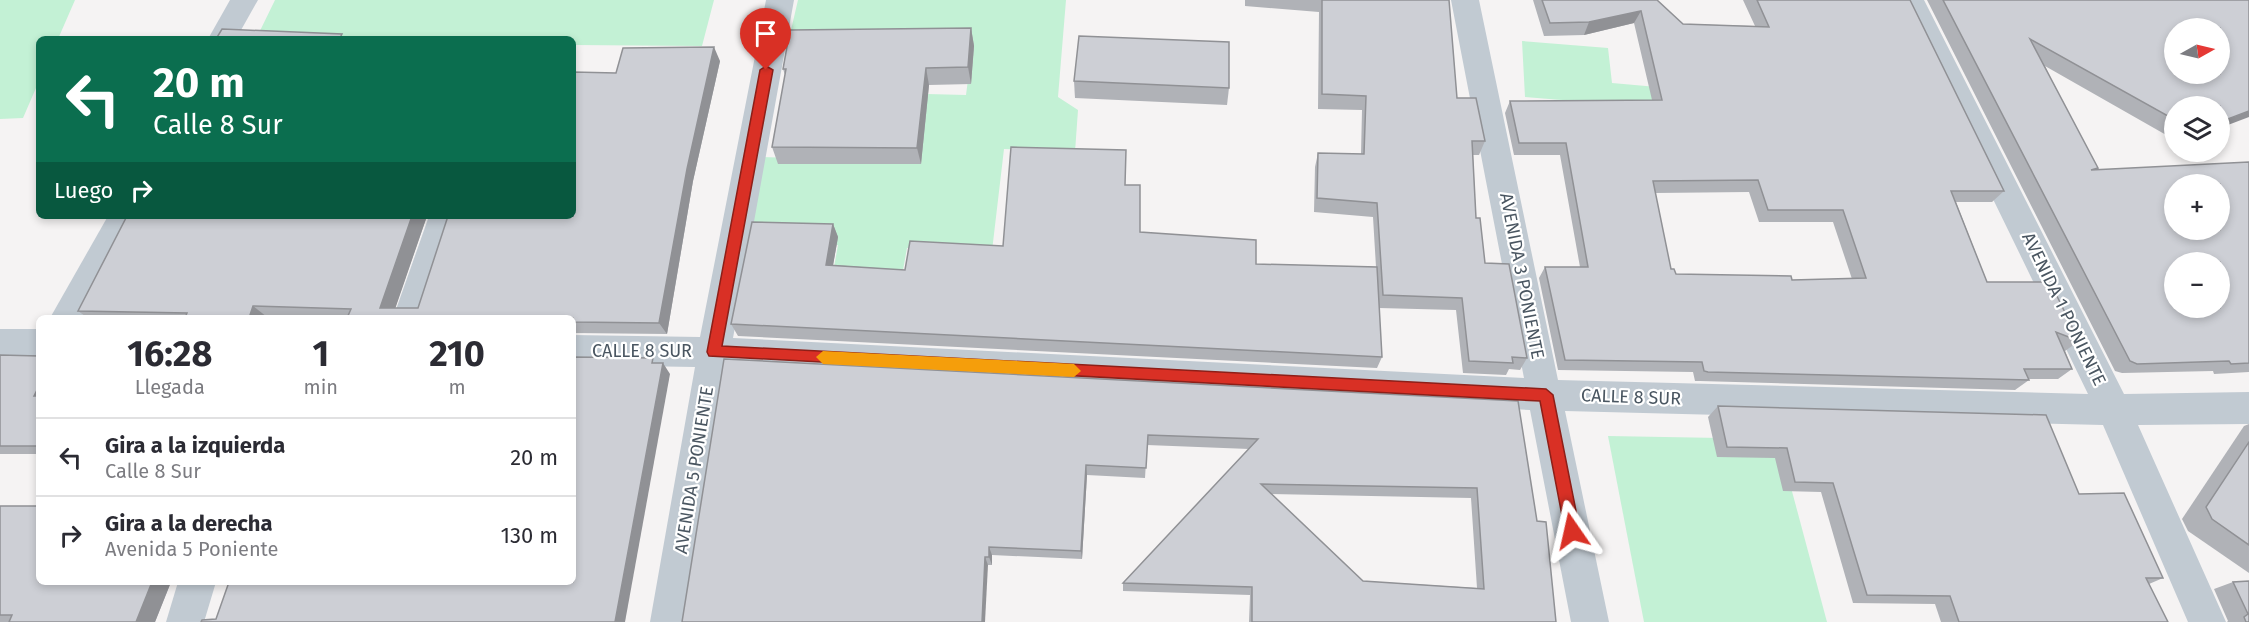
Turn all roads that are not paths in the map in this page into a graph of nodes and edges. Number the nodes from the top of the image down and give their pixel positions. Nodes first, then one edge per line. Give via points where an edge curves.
1 (244, 0) edge
2 (780, 0) edge
3 (1466, 0) edge
4 (1910, 0) edge
5 (224, 36) edge
6 (122, 219) edge
7 (444, 219) edge
8 (69, 315) edge
9 (411, 315) edge
10 (0, 344) edge
11 (36, 344) edge
12 (576, 350) edge
13 (714, 352) junction
14 (1546, 395) junction
15 (2249, 408) edge
16 (2114, 410) junction
17 (196, 585) edge
18 (185, 622) edge
19 (669, 622) edge
20 (1590, 622) edge
21 (2207, 622) edge

1 - 5 street
2 - 13 street, AVENIDA 5 PONIENTE
3 - 14 street, AVENIDA 3 PONIENTE
4 - 16 street, AVENIDA 1 PONIENTE
6 - 8 street
7 - 9 street
10 - 11 street
12 - 13 street, CALLE 8 SUR
13 - 14 street, CALLE 8 SUR
13 - 19 street, AVENIDA 5 PONIENTE
14 - 16 street, CALLE 8 SUR
14 - 20 street, AVENIDA 3 PONIENTE
15 - 16 street, CALLE 8 SUR
16 - 21 street, AVENIDA 1 PONIENTE
17 - 18 street

